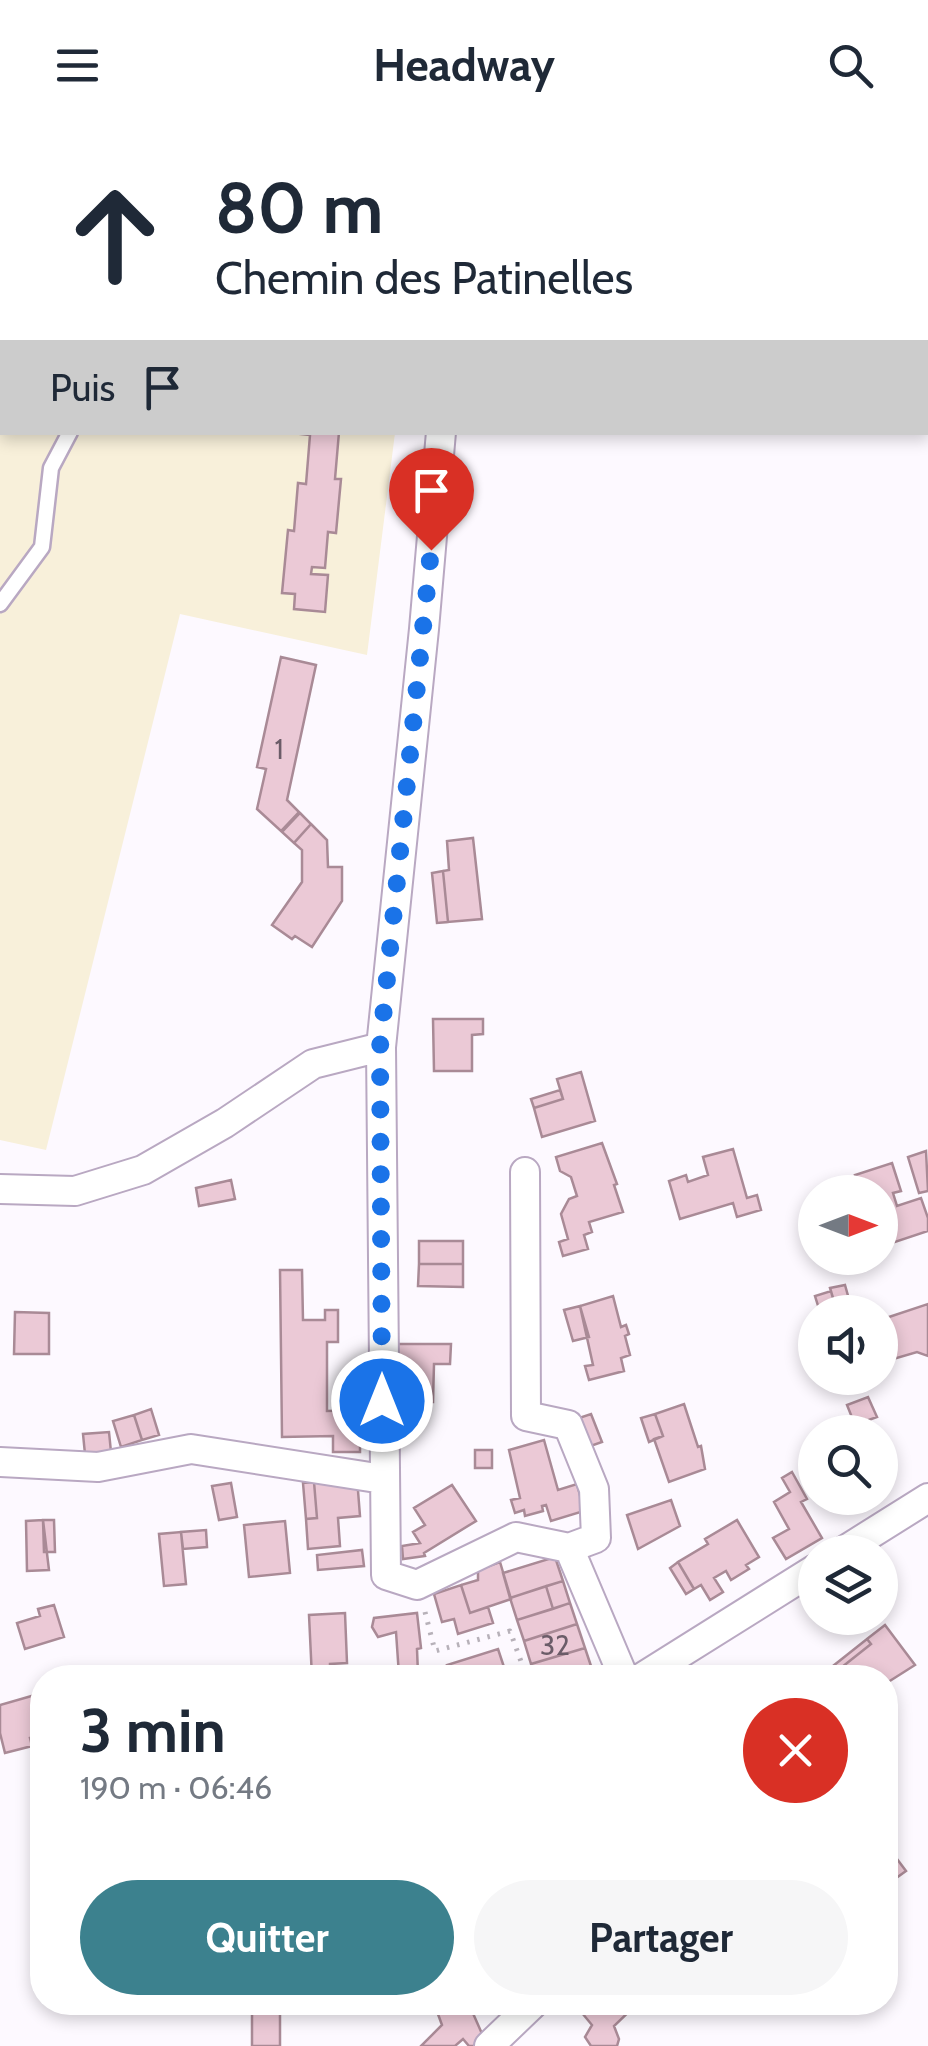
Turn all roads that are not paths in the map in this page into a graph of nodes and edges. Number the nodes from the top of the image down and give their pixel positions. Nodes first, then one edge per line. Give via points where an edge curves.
1 (68, 435) edge
2 (441, 435) edge
3 (0, 604) edge
4 (380, 1047) junction
5 (525, 1172) dead end
6 (0, 1190) edge
7 (0, 1462) edge
8 (382, 1480) junction
9 (928, 1498) edge
10 (869, 1535) edge
11 (569, 1548) junction
12 (798, 1580) edge
13 (618, 1665) edge
14 (662, 1665) edge
15 (521, 2015) edge
16 (489, 2046) edge

1 - 3 lane via 50,468 42,546
2 - 4 street
4 - 6 street via 314,1064 144,1170 75,1190
4 - 8 street
5 - 11 street via 526,1416 568,1424 594,1488 596,1538
7 - 8 street via 98,1467 191,1449
8 - 11 street via 386,1575 417,1585 516,1537
9 - 10 street
11 - 13 street
12 - 14 street
15 - 16 street

